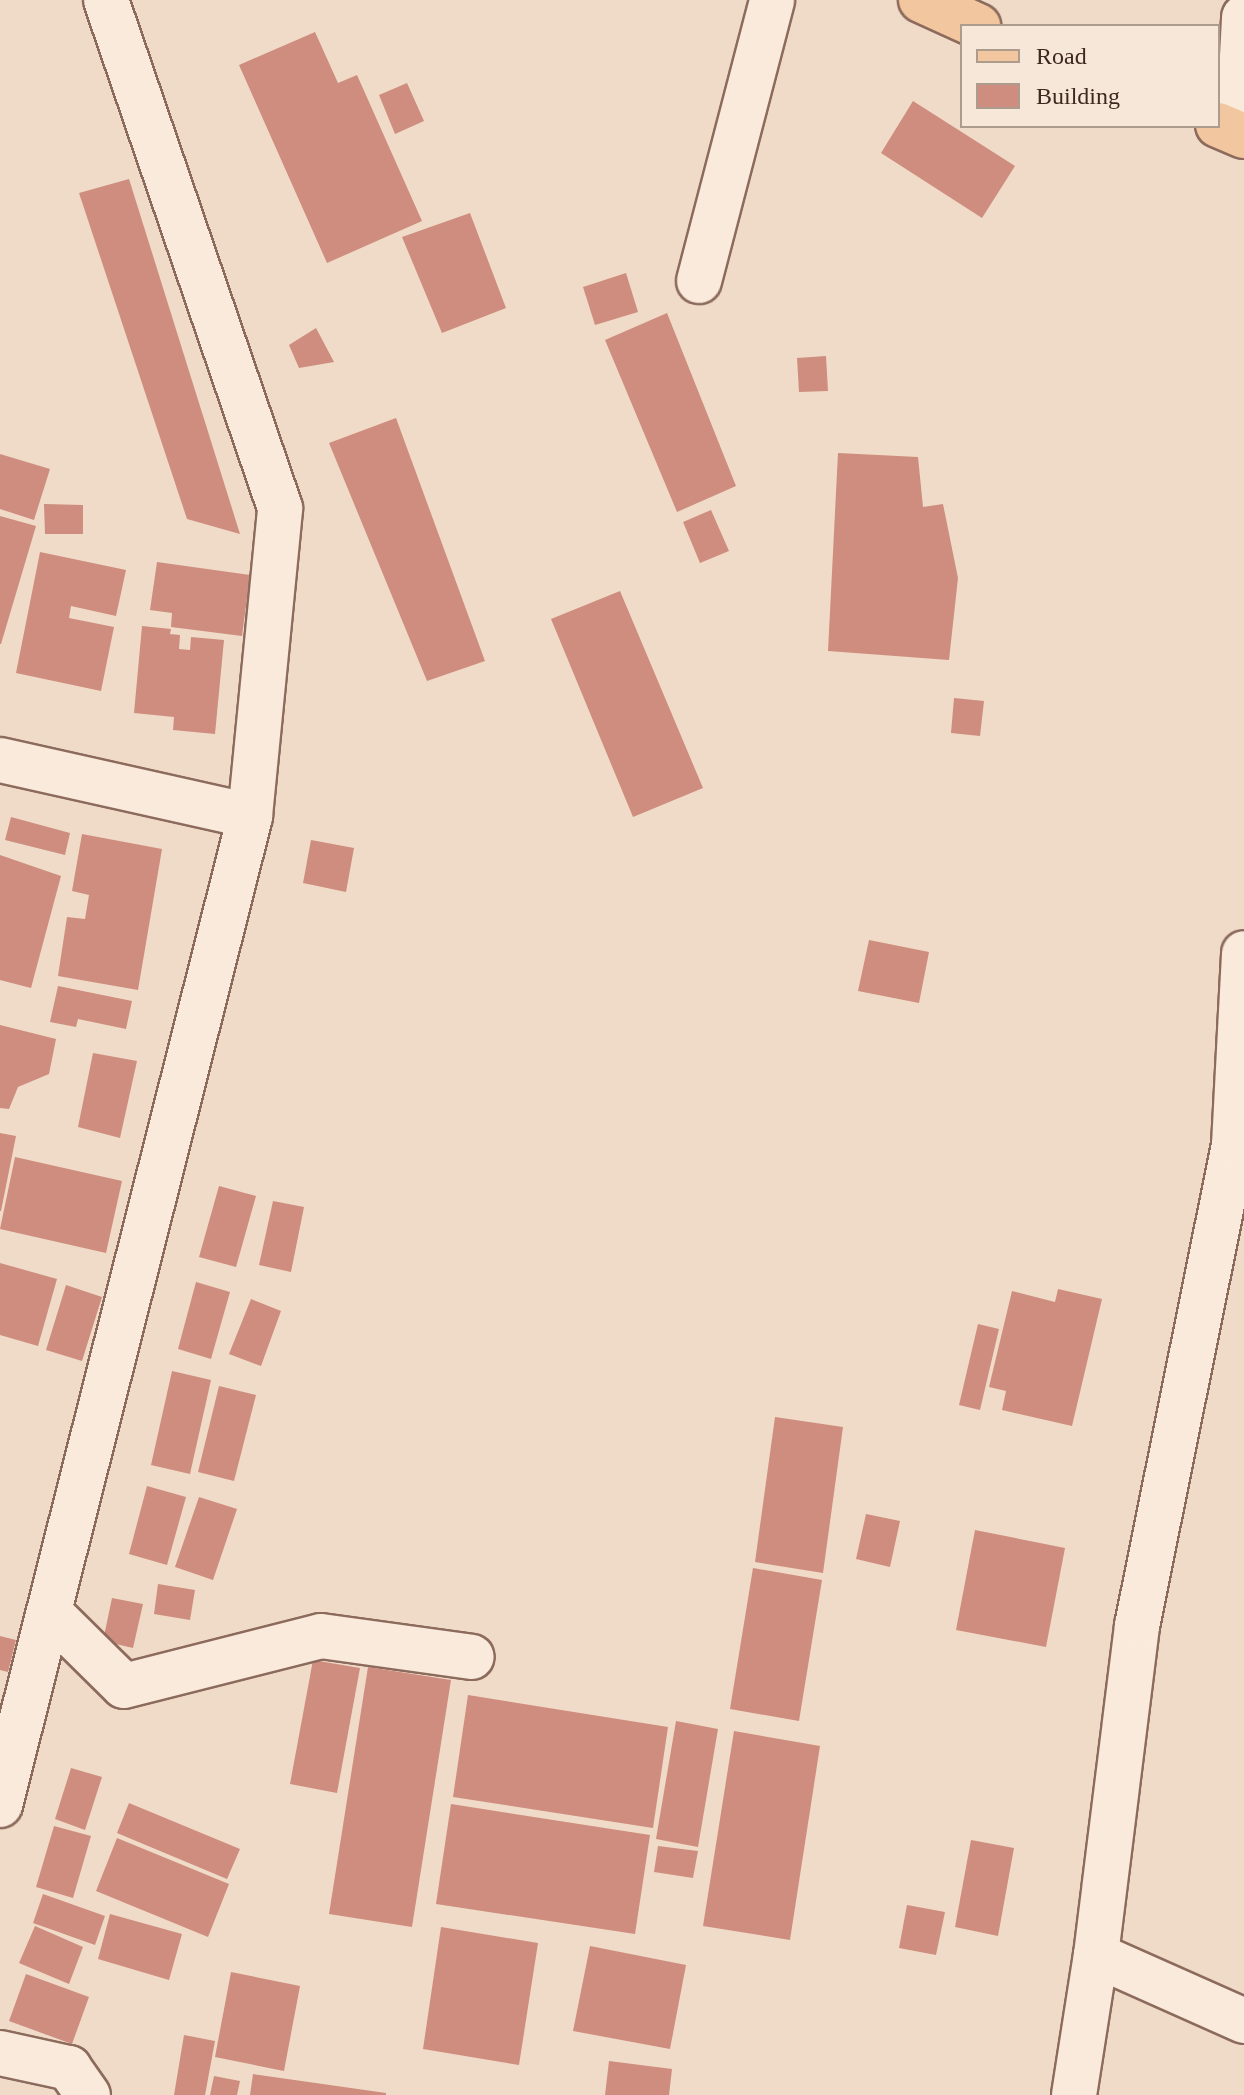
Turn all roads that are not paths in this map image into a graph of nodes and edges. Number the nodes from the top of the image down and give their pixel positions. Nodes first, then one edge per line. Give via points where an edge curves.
1 (106, 0) edge
2 (772, 0) edge
3 (921, 0) edge
4 (1244, 17) edge
5 (974, 24) edge
6 (1233, 131) edge
7 (699, 281) dead end
8 (0, 760) edge
9 (250, 816) junction
10 (1244, 953) edge
11 (49, 1612) junction
12 (472, 1657) dead end
13 (0, 1805) edge
14 (1096, 1955) junction
15 (1244, 2021) edge
16 (0, 2053) edge
17 (88, 2095) edge
18 (1074, 2095) edge

1 - 9 street via 280,508
2 - 7 street
3 - 5 main road
4 - 6 street
8 - 9 street
9 - 11 street
10 - 14 street via 1234,1145 1137,1626
11 - 12 street via 124,1686 321,1636
11 - 13 street
14 - 15 street
14 - 18 street
16 - 17 street via 69,2068

